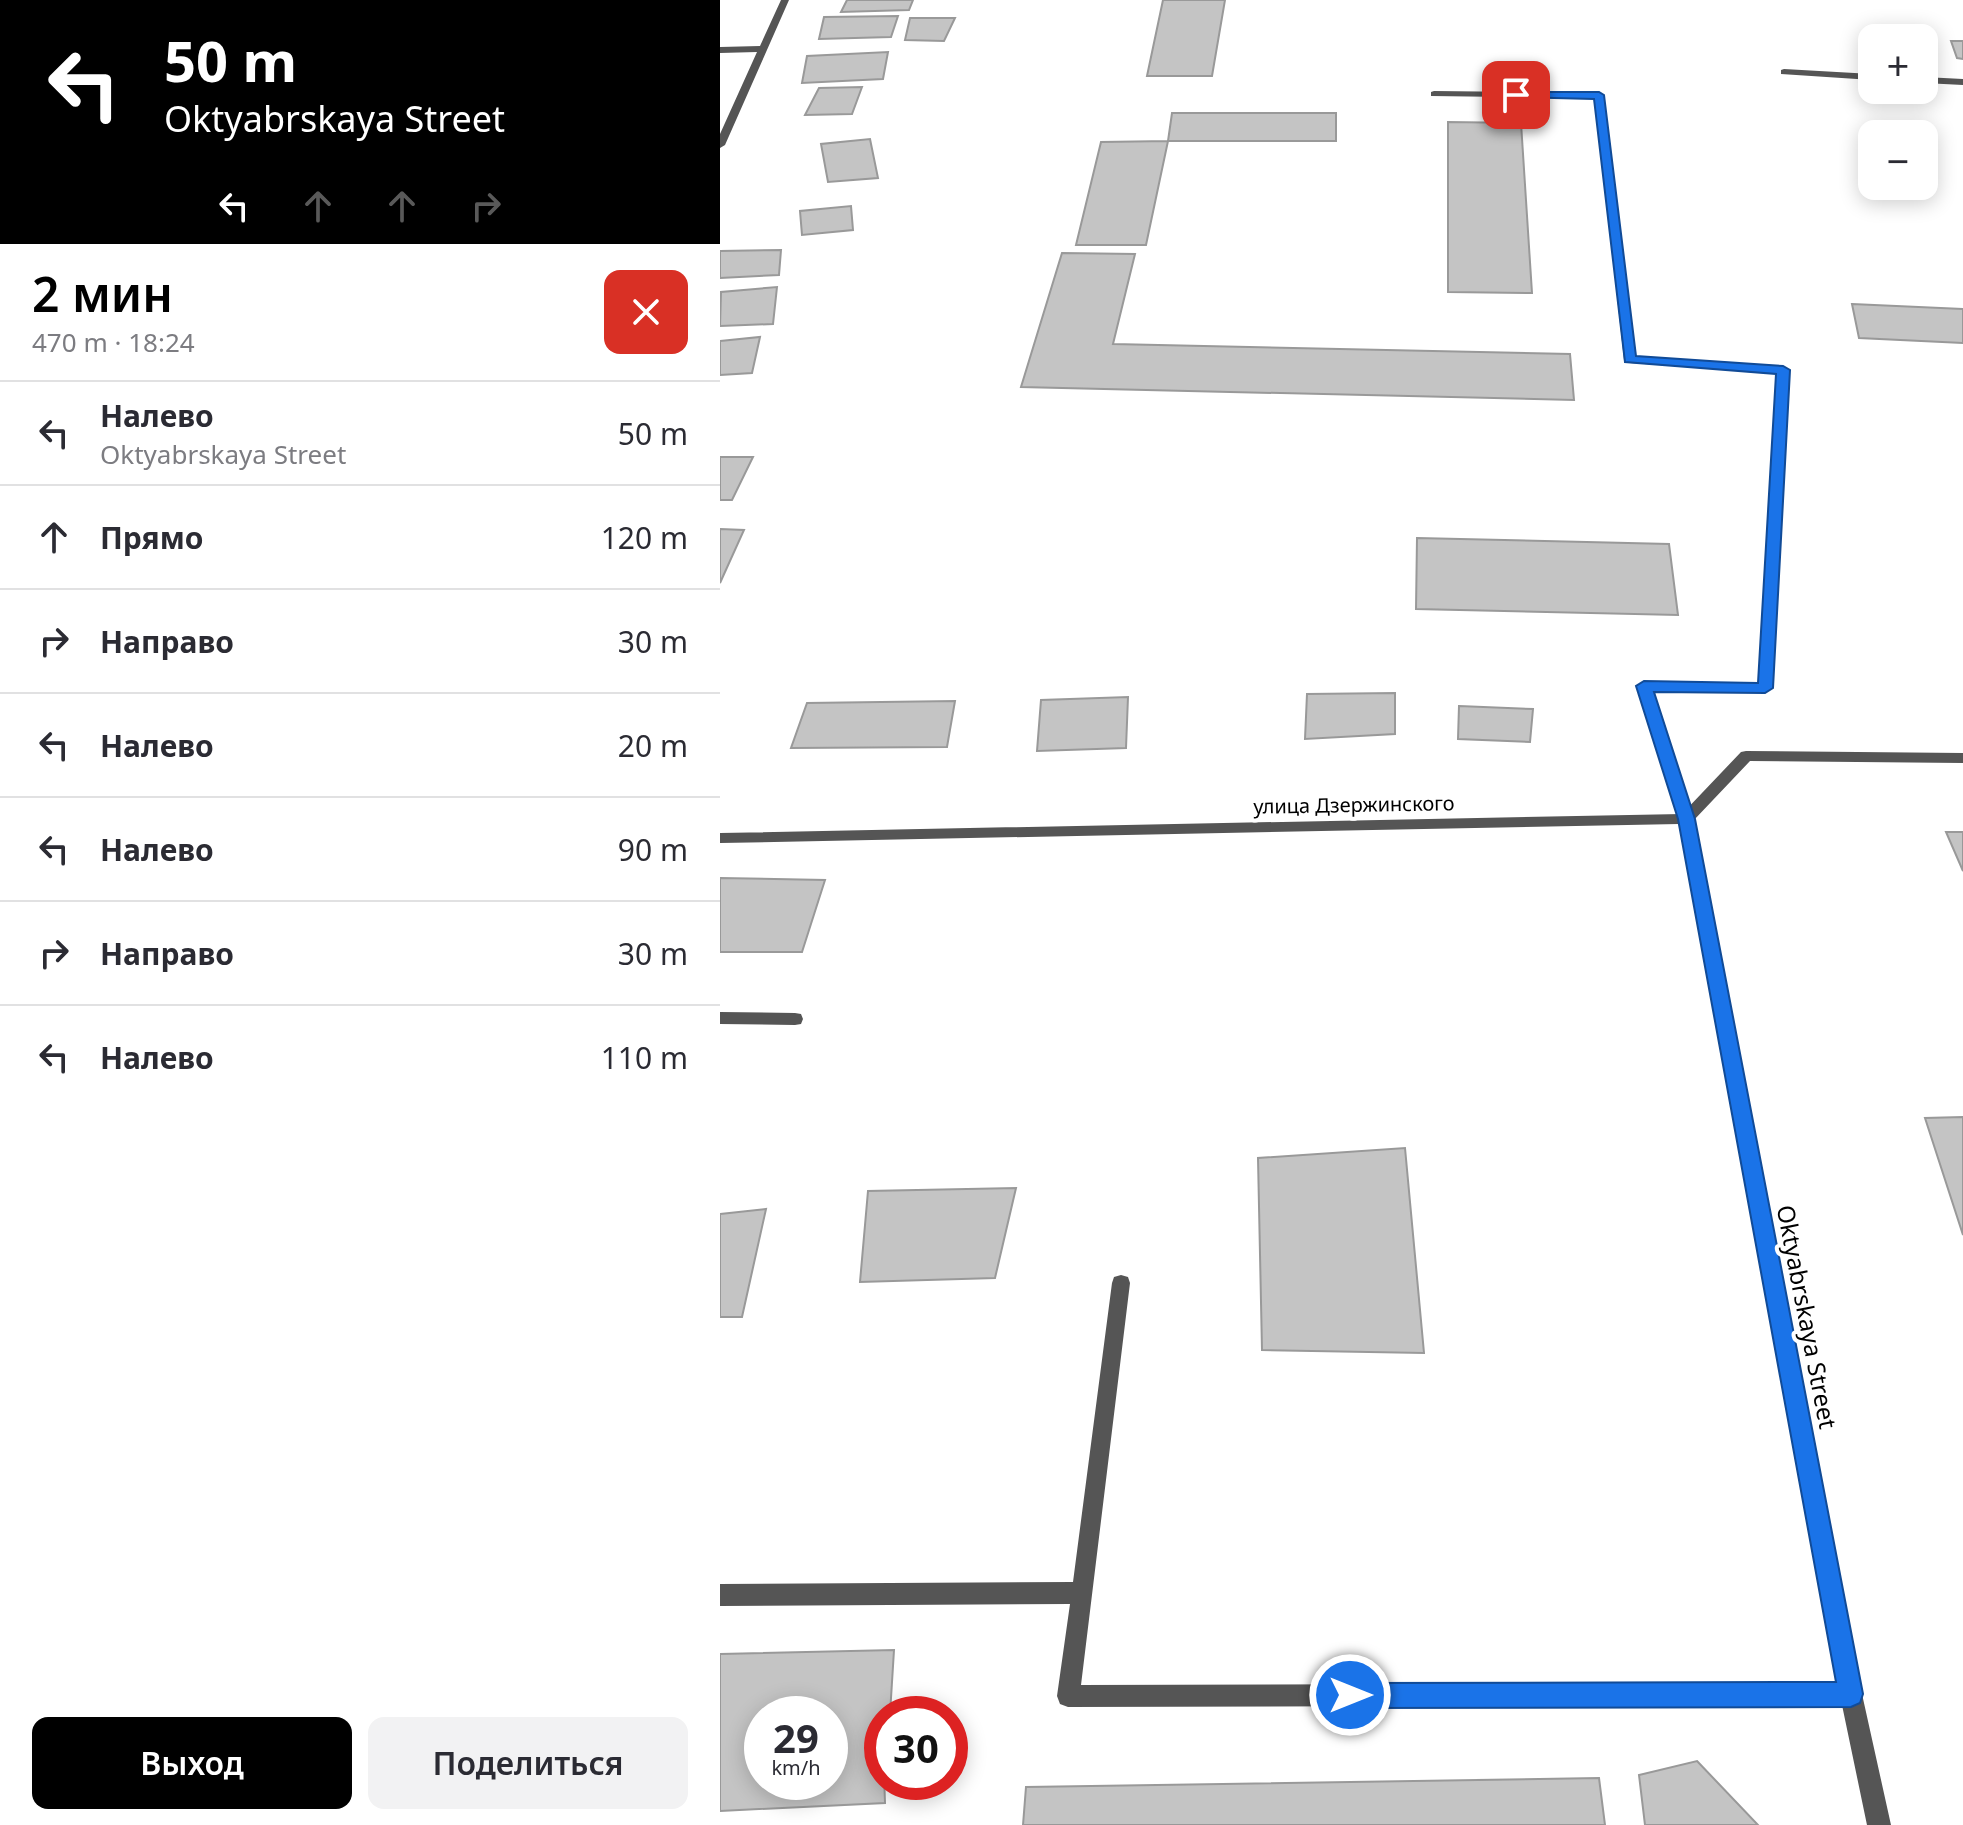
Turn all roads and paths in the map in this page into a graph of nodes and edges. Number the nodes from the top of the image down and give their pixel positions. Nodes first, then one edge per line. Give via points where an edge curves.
1 (785, 0) edge
2 (764, 49) junction
3 (720, 50) edge
4 (1784, 72) dead end
5 (1858, 76) edge
6 (1938, 81) edge
7 (1963, 82) edge
8 (1434, 94) dead end
9 (720, 145) edge
10 (1963, 758) edge
11 (1686, 819) junction
12 (720, 838) edge
13 (720, 1018) edge
14 (795, 1019) dead end
15 (1121, 1283) dead end
16 (1082, 1593) junction
17 (720, 1595) edge
18 (1851, 1694) junction
19 (1879, 1825) edge

1 - 2 street
2 - 3 street
2 - 9 street
4 - 5 street
6 - 7 street
8 - 11 street, Oktyabrskaya Street via 1599,95 1630,360 1783,370 1765,688 1644,686
10 - 11 street via 1746,756
11 - 12 street, улица Дзержинского
11 - 18 street, Oktyabrskaya Street
13 - 14 street
15 - 16 street
16 - 17 street
16 - 18 street via 1068,1696
18 - 19 street, Oktyabrskaya Street

